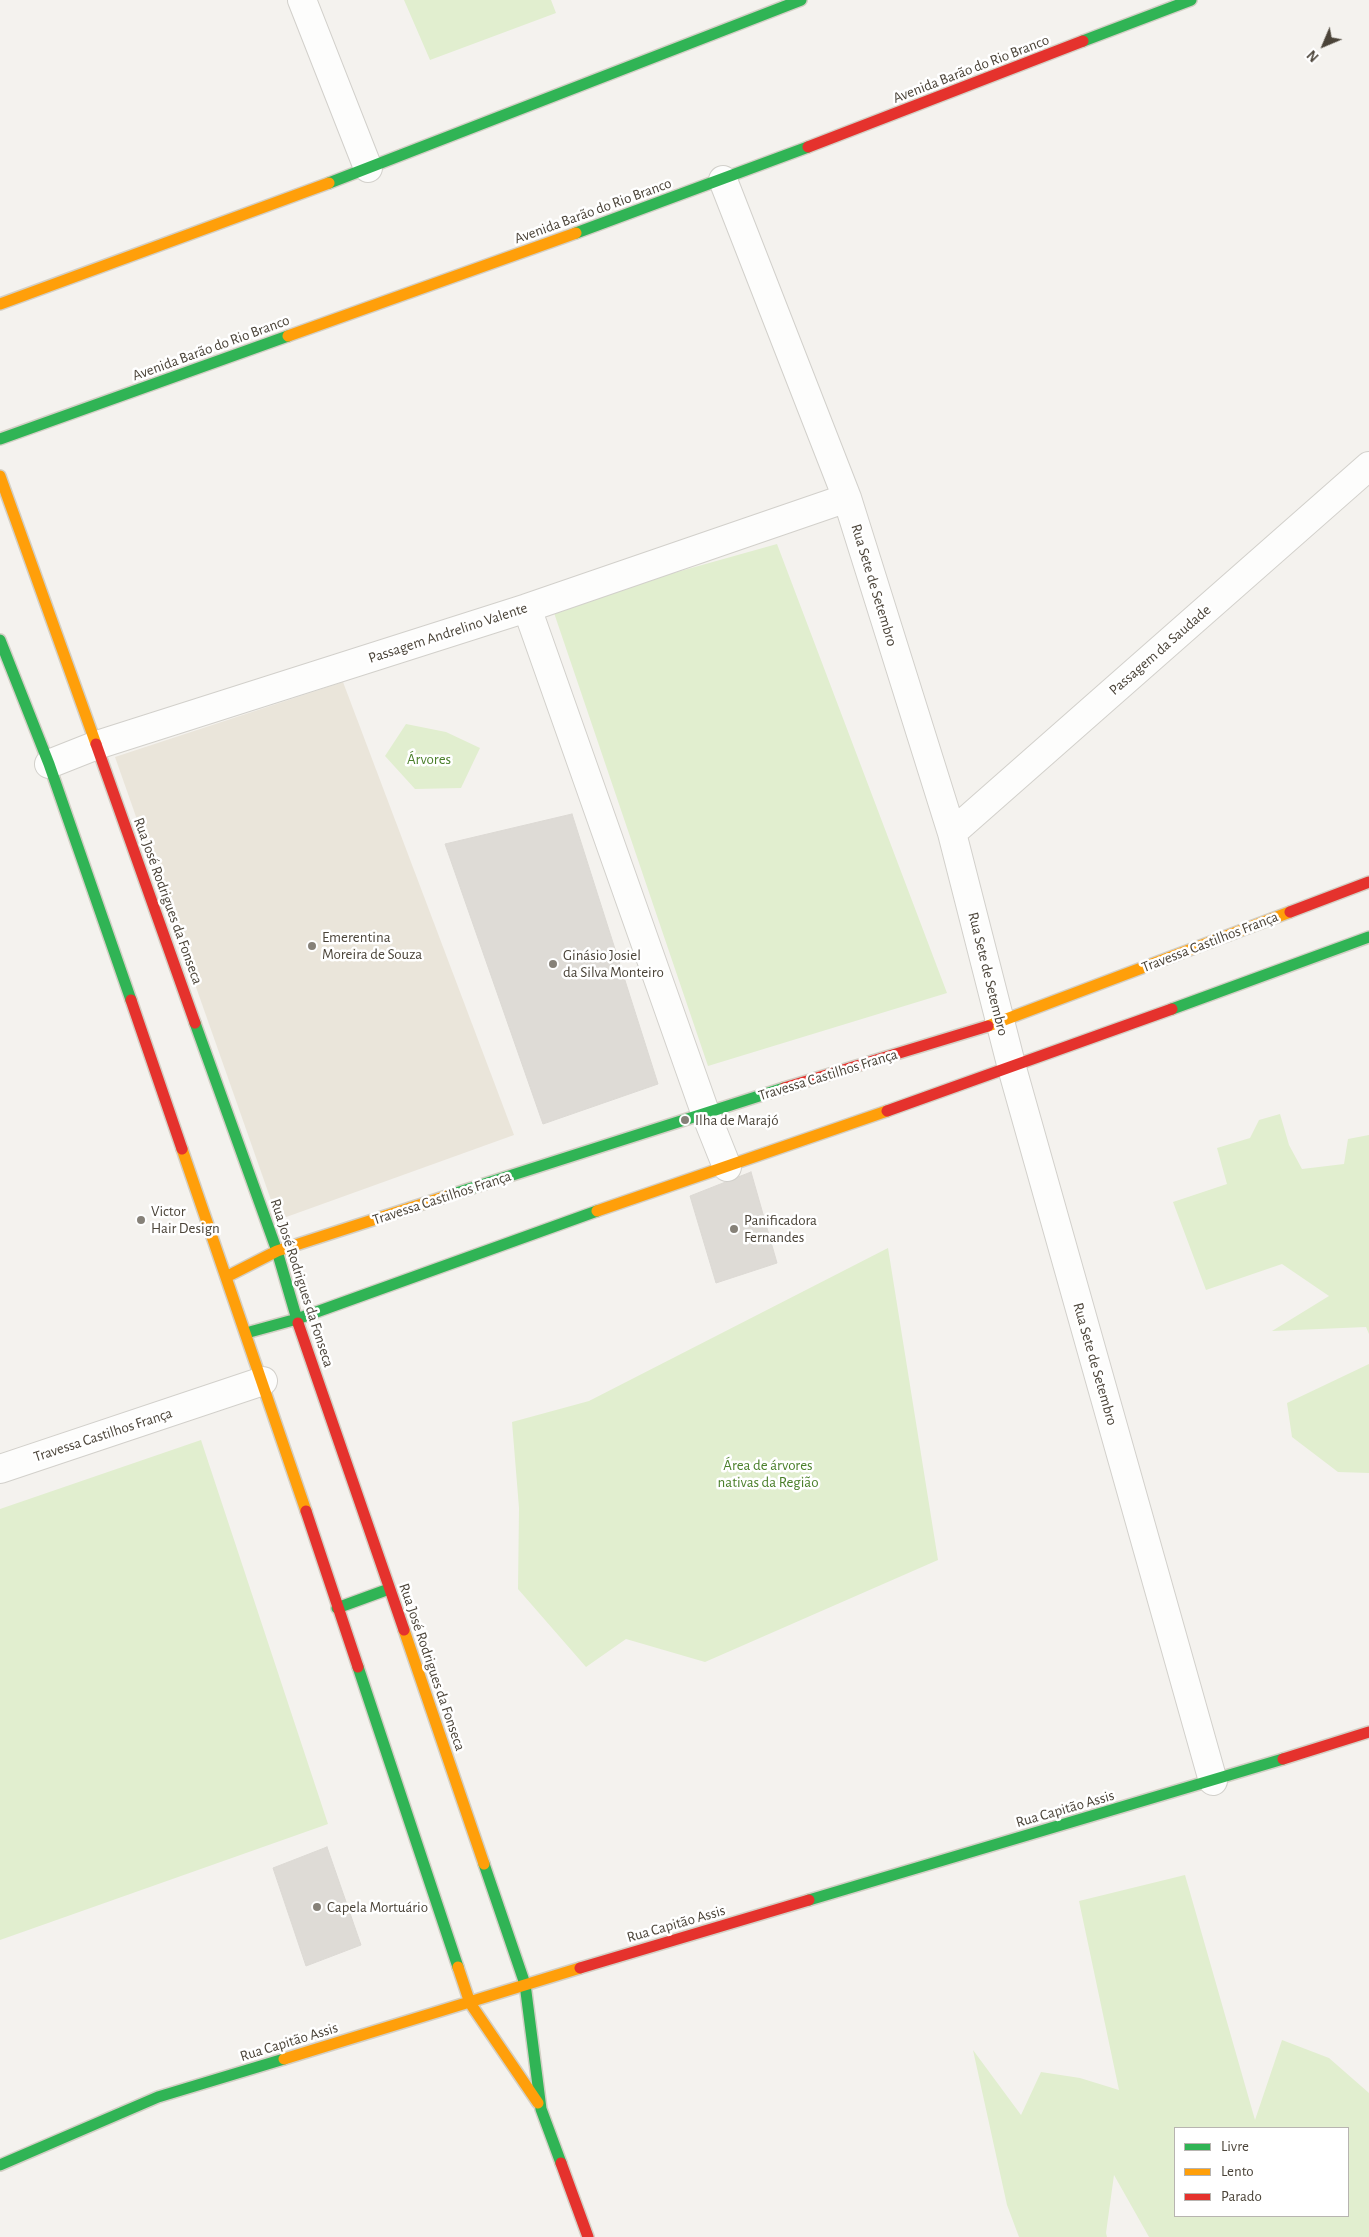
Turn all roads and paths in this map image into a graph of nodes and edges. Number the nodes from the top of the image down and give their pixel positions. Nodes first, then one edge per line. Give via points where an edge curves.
1 (302, 0) edge
2 (801, 0) edge
3 (1191, 0) edge
4 (368, 168) junction
5 (723, 180) junction
6 (0, 304) edge
7 (0, 439) edge
8 (1369, 466) edge
9 (0, 476) edge
10 (847, 498) junction
11 (527, 608) junction
12 (0, 640) edge
13 (97, 745) junction
14 (49, 764) junction
15 (952, 833) junction
16 (1369, 882) edge
17 (1369, 937) edge
18 (1000, 1022) junction
19 (1012, 1068) junction
20 (705, 1112) junction
21 (727, 1167) junction
22 (277, 1251) junction
23 (226, 1277) junction
24 (297, 1318) junction
25 (246, 1333) junction
26 (263, 1382) junction
27 (0, 1469) edge
28 (389, 1589) junction
29 (337, 1608) junction
30 (1369, 1732) edge
31 (1213, 1781) junction
32 (525, 1984) junction
33 (470, 2004) junction
34 (542, 2109) junction
35 (0, 2165) edge
36 (588, 2237) edge

1 - 4 street
2 - 4 street
3 - 5 street, Avenida Barão do Rio Branco
4 - 6 street
5 - 7 street, Avenida Barão do Rio Branco
5 - 10 street, Rua Sete de Setembro
8 - 15 street, Passagem da Saudade
9 - 13 street, Rua José Rodrigues da Fonseca
10 - 11 street, Passagem Andrelino Valente
10 - 15 street, Rua Sete de Setembro
11 - 13 street, Passagem Andrelino Valente
11 - 20 street
12 - 14 street, Rua José Rodrigues da Fonseca
13 - 14 street, Passagem Andrelino Valente
13 - 22 street, Rua José Rodrigues da Fonseca
14 - 23 street, Rua José Rodrigues da Fonseca
15 - 18 street, Rua Sete de Setembro
16 - 18 street, Travessa Castilhos França
17 - 19 street
18 - 19 street, Rua Sete de Setembro
18 - 20 street, Travessa Castilhos França
19 - 21 street
19 - 31 street, Rua Sete de Setembro
20 - 21 street
20 - 22 street, Travessa Castilhos França
21 - 24 street
22 - 23 street, Travessa Castilhos França
22 - 24 street, Rua José Rodrigues da Fonseca
23 - 25 street, Rua José Rodrigues da Fonseca
24 - 25 street
24 - 28 street, Rua José Rodrigues da Fonseca
25 - 26 street, Rua José Rodrigues da Fonseca
26 - 27 street, Travessa Castilhos França
26 - 29 street, Rua José Rodrigues da Fonseca
28 - 29 street
28 - 32 street, Rua José Rodrigues da Fonseca
29 - 33 street, Rua José Rodrigues da Fonseca
30 - 31 street, Rua Capitão Assis
31 - 32 street, Rua Capitão Assis
32 - 33 street, Rua Capitão Assis
32 - 34 street, Rua José Rodrigues da Fonseca
33 - 34 street, Rua José Rodrigues da Fonseca
33 - 35 street, Rua Capitão Assis via 158,2097
34 - 36 street, Rua José Rodrigues da Fonseca

